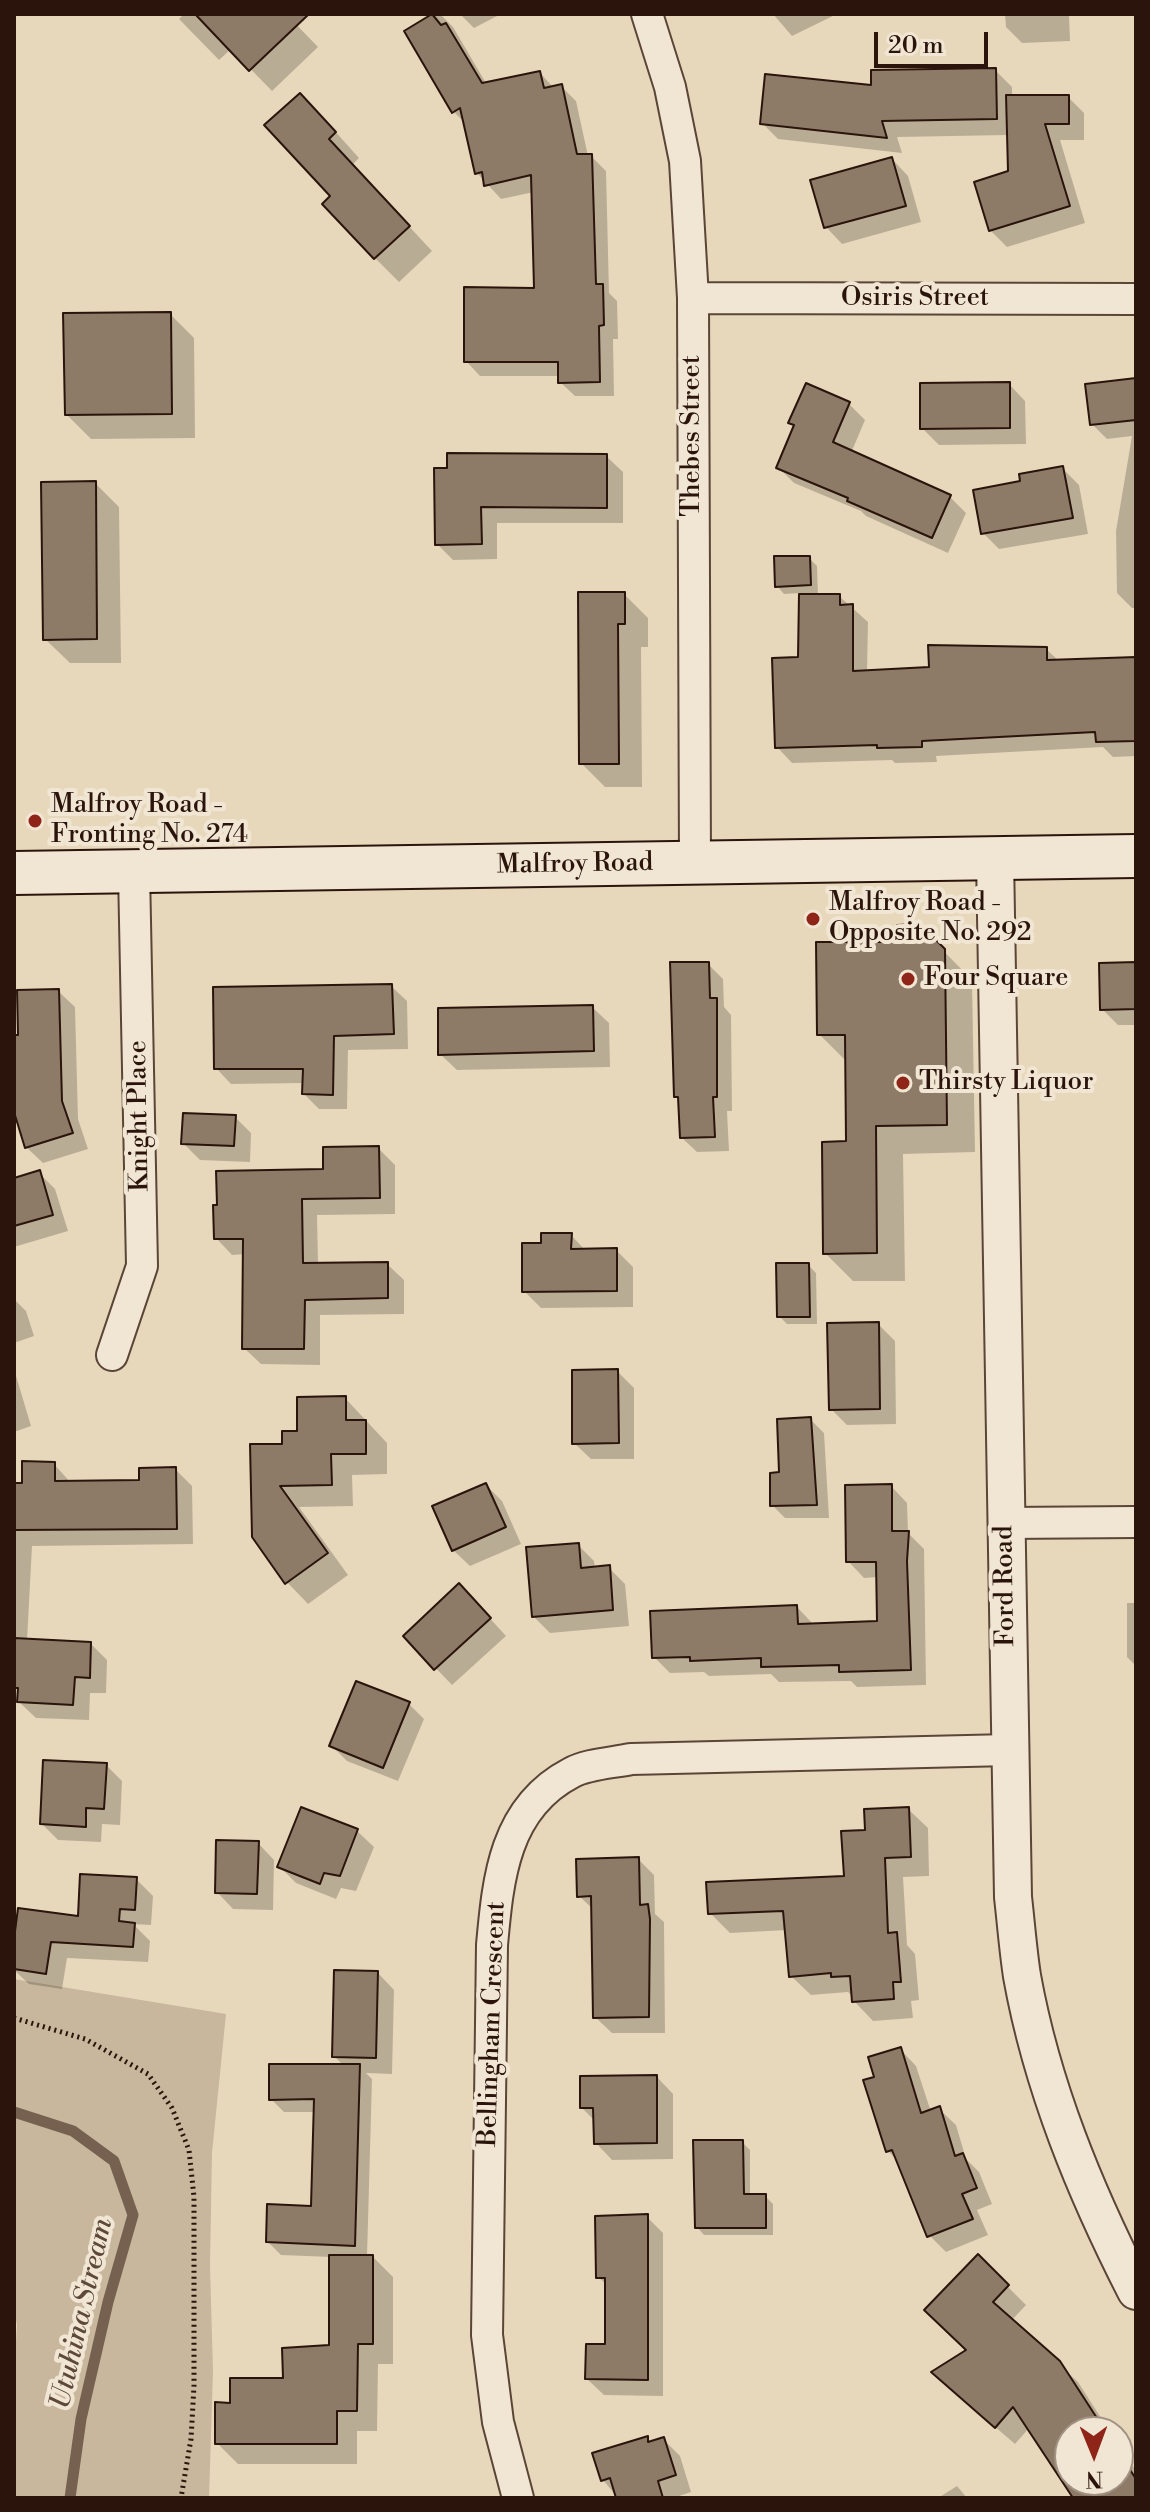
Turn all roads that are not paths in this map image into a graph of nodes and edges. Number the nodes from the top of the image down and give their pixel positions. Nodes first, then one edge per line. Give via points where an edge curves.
1 (647, 14) edge
2 (693, 298) junction
3 (1136, 299) edge
4 (1136, 856) edge
5 (995, 858) junction
6 (695, 864) junction
7 (134, 872) junction
8 (14, 873) edge
9 (112, 1355) dead end
10 (1136, 1522) edge
11 (1005, 1523) junction
12 (1009, 1750) junction
13 (1136, 2291) edge
14 (518, 2498) edge

1 - 2 street, Thebes Street via 685,161
2 - 3 street, Osiris Street
2 - 6 street, Thebes Street
4 - 5 main road, Malfroy Road
5 - 6 main road, Malfroy Road
5 - 11 street, Ford Road
6 - 7 main road, Malfroy Road
7 - 8 main road, Malfroy Road
7 - 9 street, Knight Place via 142,1266
10 - 11 street
11 - 12 street, Ford Road
12 - 13 street, Ford Road via 1013,1897 1022,1976 1066,2137 1102,2226
12 - 14 street, Bellingham Crescent via 631,1759 572,1772 536,1798 510,1840 497,1880 492,1945 487,2335 498,2422

